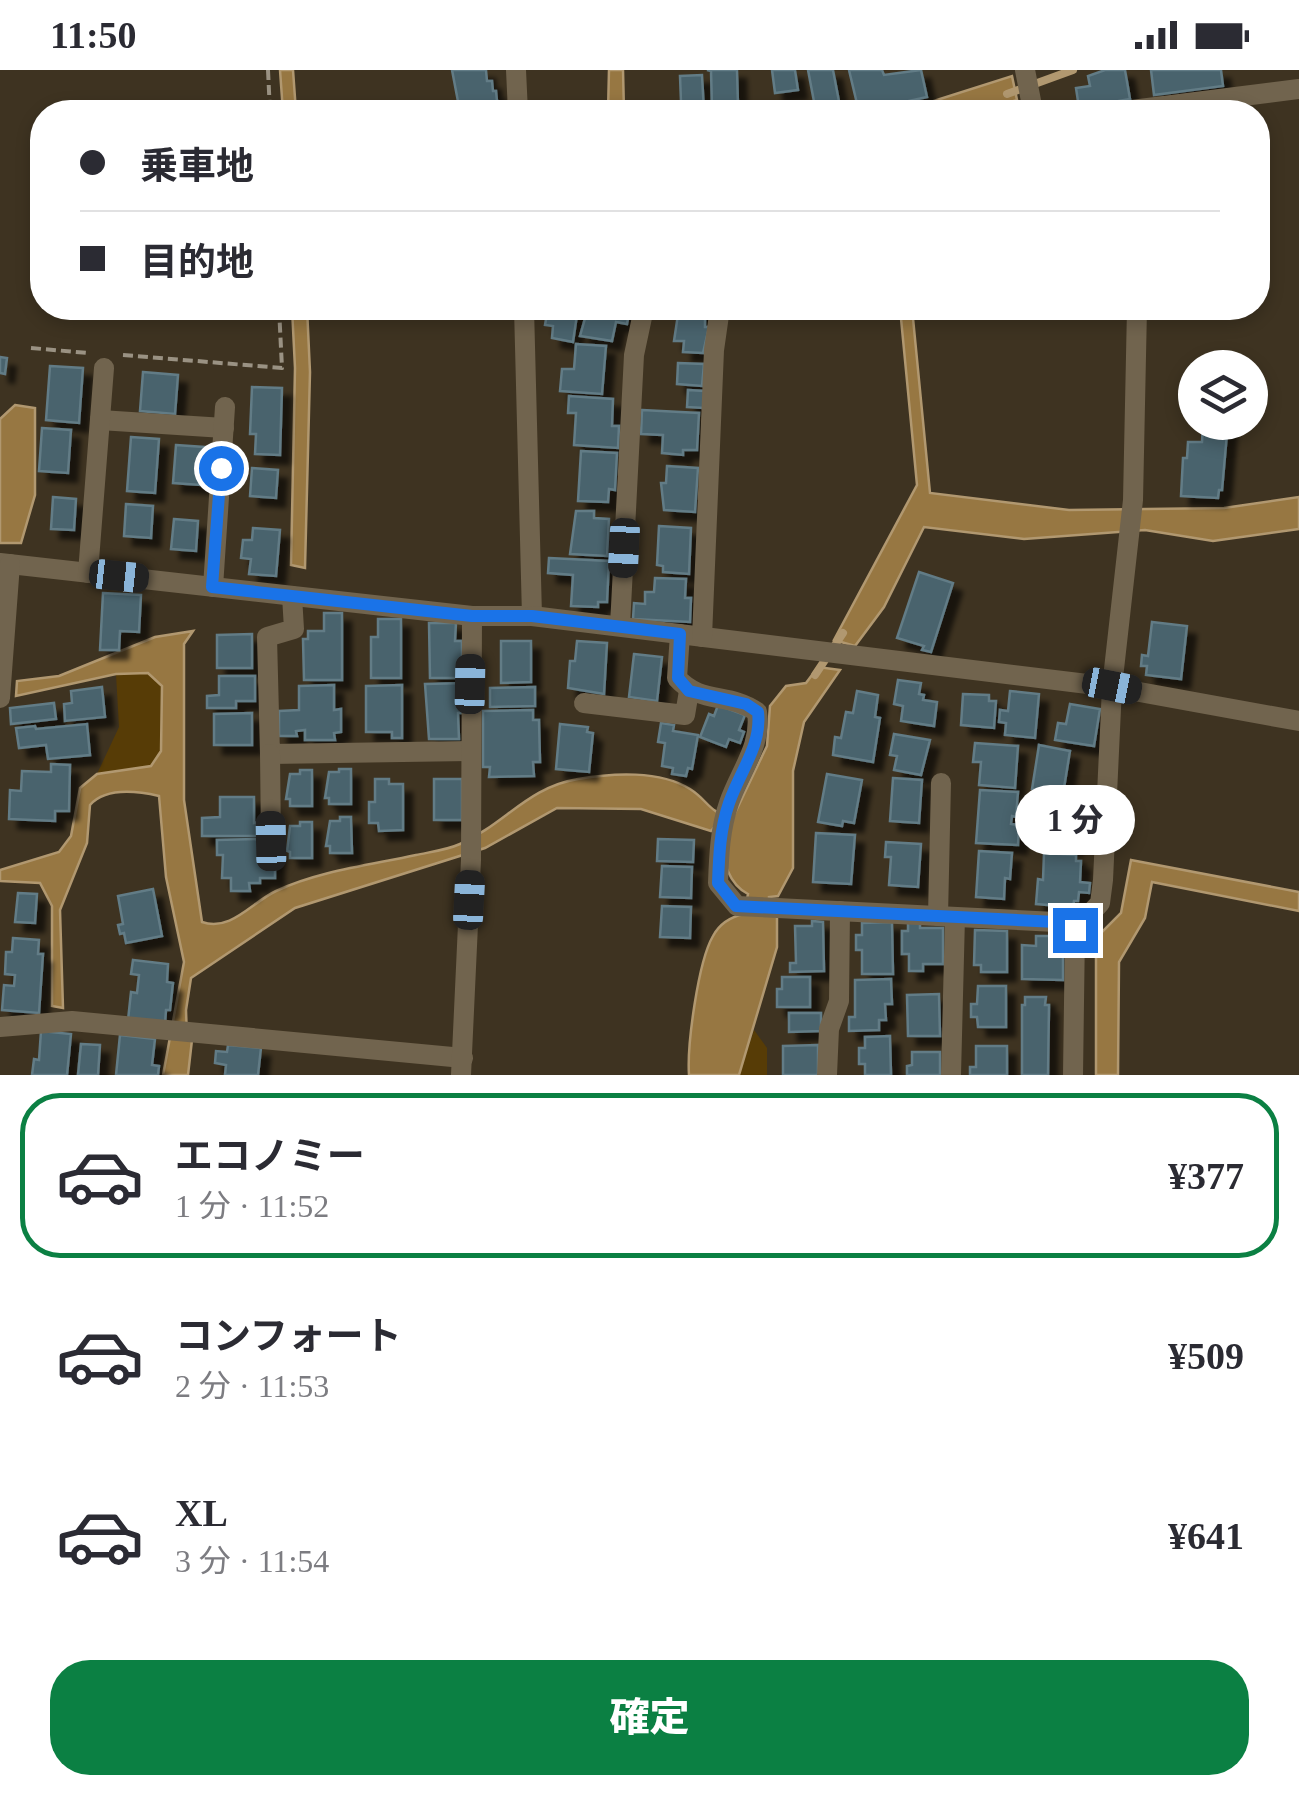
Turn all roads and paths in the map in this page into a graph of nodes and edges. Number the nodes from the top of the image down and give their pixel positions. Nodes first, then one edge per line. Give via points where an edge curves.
1 (268, 70) edge
2 (516, 70) edge
3 (1299, 89) edge
4 (269, 100) edge
5 (517, 100) edge
6 (1218, 100) edge
7 (280, 320) edge
8 (524, 320) edge
9 (641, 320) edge
10 (718, 320) edge
11 (1137, 320) edge
12 (32, 348) dead end
13 (100, 358) junction
14 (100, 420) junction
15 (5, 563) edge
16 (88, 573) junction
17 (212, 587) junction
18 (292, 596) junction
19 (472, 616) junction
20 (532, 616) junction
21 (620, 626) junction
22 (680, 634) junction
23 (702, 637) junction
24 (1112, 686) junction
25 (1, 690) edge
26 (689, 691) junction
27 (584, 703) dead end
28 (1299, 721) edge
29 (469, 751) junction
30 (270, 754) junction
31 (941, 784) dead end
32 (271, 841) dead end
33 (840, 911) junction
34 (946, 916) junction
35 (1075, 930) junction
36 (0, 1027) edge
37 (462, 1066) edge
38 (826, 1075) edge
39 (950, 1075) edge
40 (1073, 1075) edge

1 - 4 path
2 - 5 street
3 - 6 street
7 - 13 path via 282,368
8 - 20 street
9 - 21 street
10 - 23 street
11 - 24 street via 1133,500
12 - 13 path
13 - 14 street
14 - 16 street
14 - 17 street via 224,418
15 - 16 street
15 - 25 street
16 - 17 street
17 - 18 street
18 - 19 street
18 - 30 street via 294,629 268,637
19 - 20 street
19 - 29 street
20 - 21 street
21 - 22 street
22 - 23 street
22 - 26 street via 678,678
23 - 24 street
24 - 28 street
24 - 35 street via 1100,903
26 - 27 street via 685,715
26 - 33 street via 758,712 760,732 721,832 718,883 736,906
29 - 30 street
29 - 37 street
30 - 32 street
31 - 34 street
33 - 34 street
33 - 38 street via 839,1001 828,1029
34 - 35 street via 1056,922
34 - 39 street
35 - 40 street
36 - 37 street via 72,1021 170,1029

